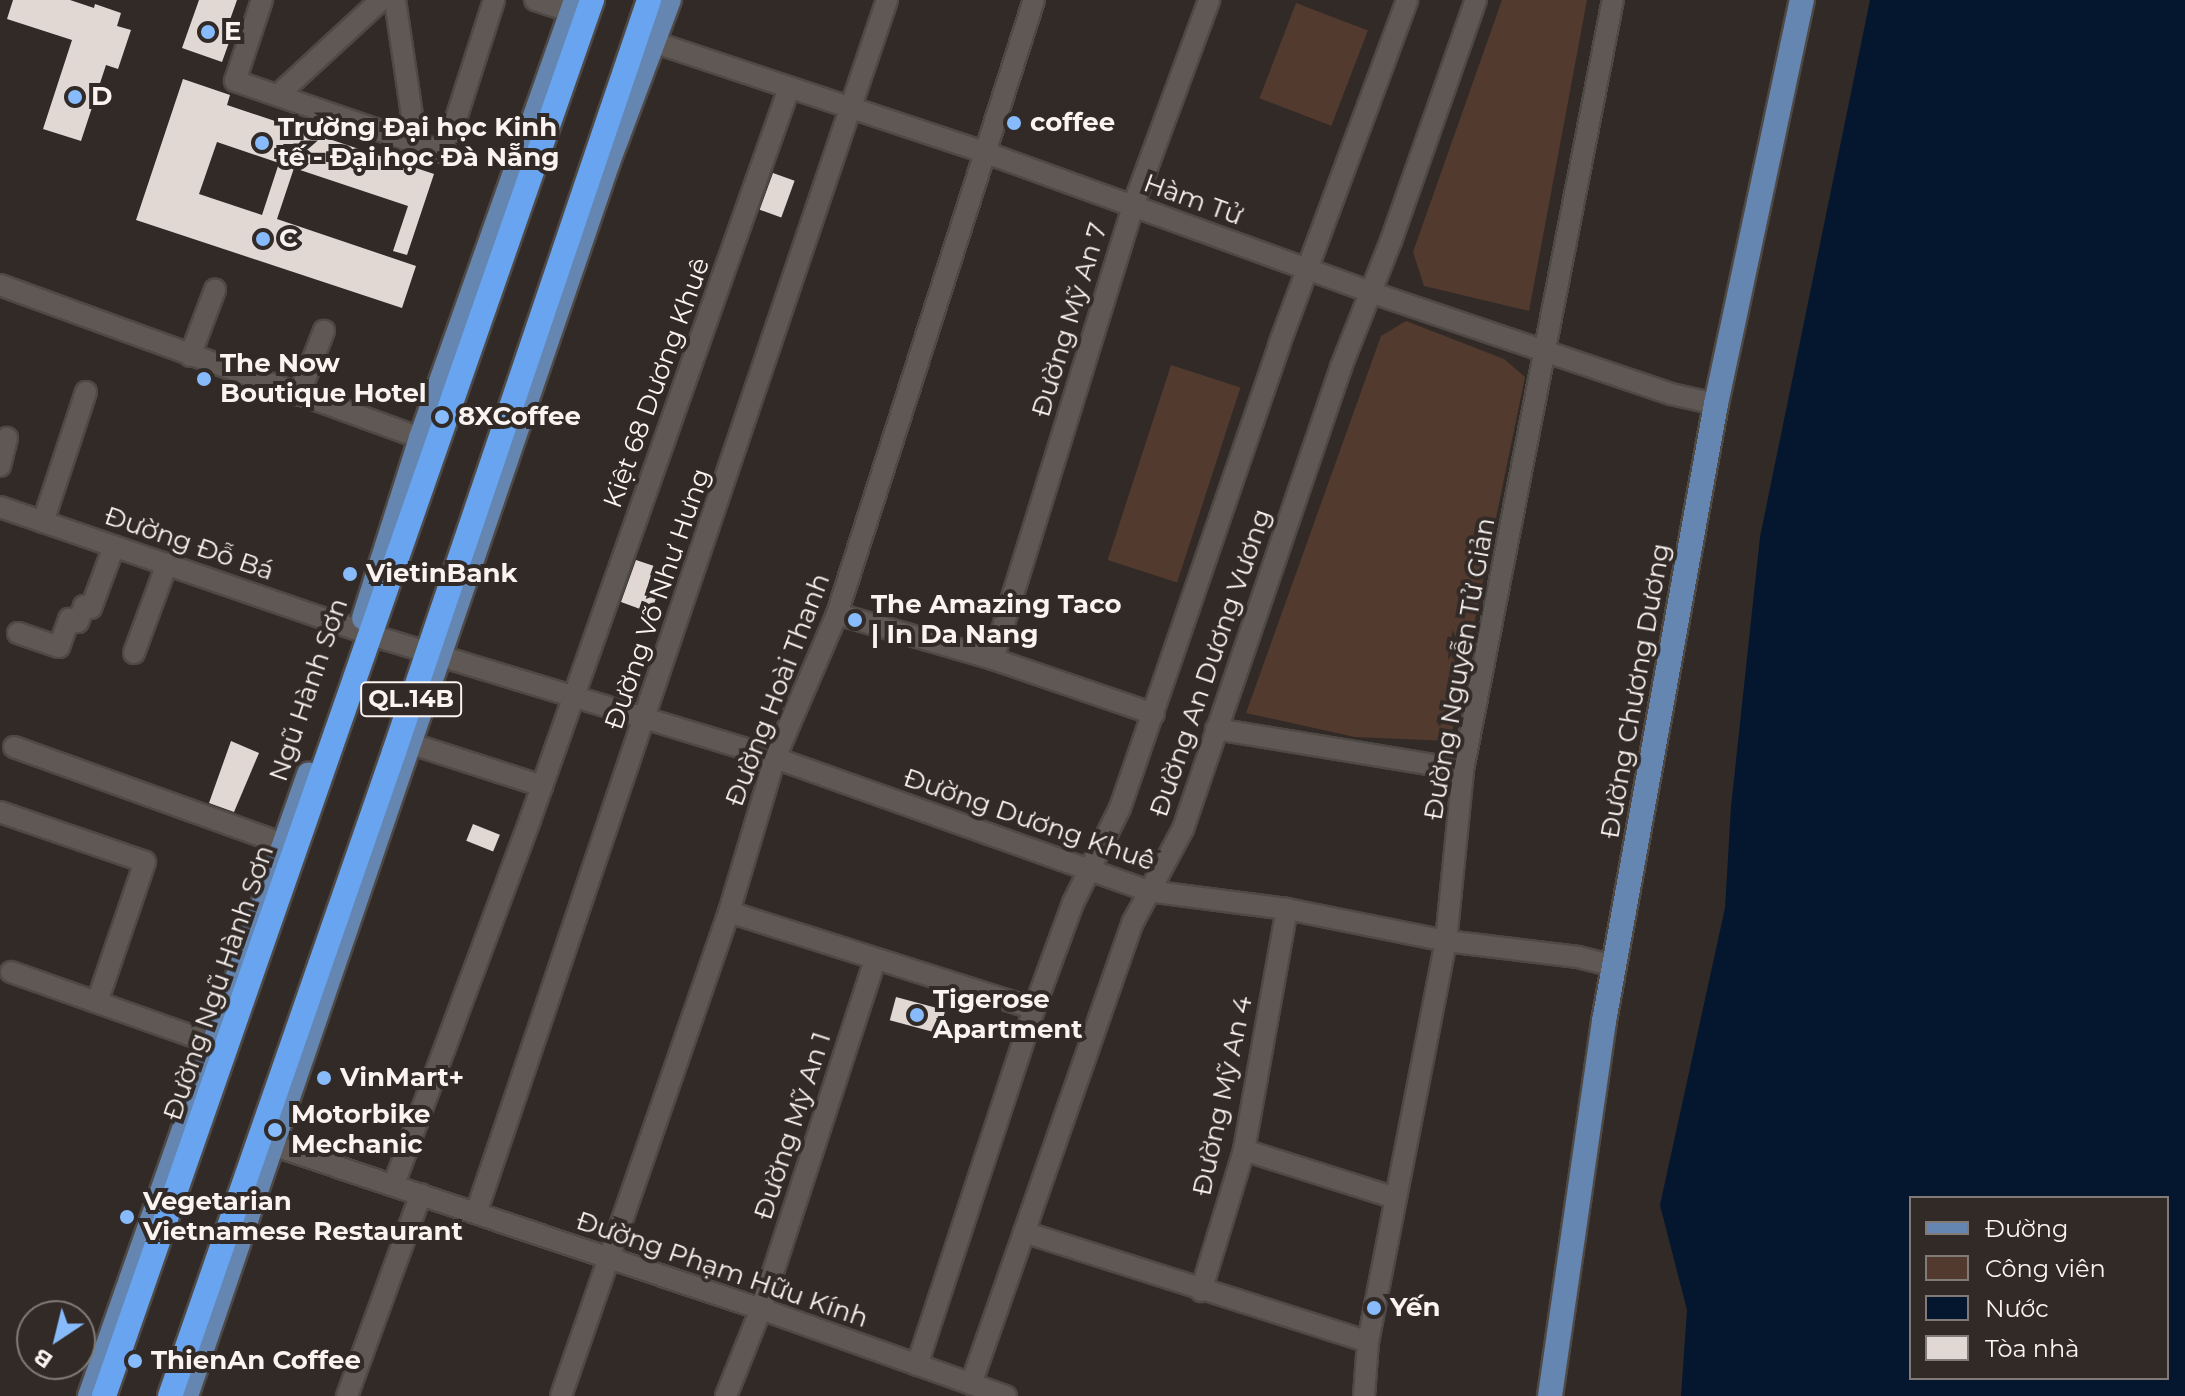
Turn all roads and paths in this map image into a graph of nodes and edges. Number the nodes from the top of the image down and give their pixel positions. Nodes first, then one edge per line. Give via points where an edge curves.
1 (262, 0) edge
2 (381, 0) edge
3 (395, 0) edge
4 (494, 0) edge
5 (535, 0) edge
6 (649, 0) edge
7 (669, 0) edge
8 (887, 0) edge
9 (1034, 0) edge
10 (1209, 0) edge
11 (1407, 0) edge
12 (1476, 0) edge
13 (1613, 0) edge
14 (1802, 0) edge
15 (581, 7) edge
16 (645, 39) junction
17 (789, 88) junction
18 (278, 95) junction
19 (850, 109) junction
20 (416, 143) junction
21 (984, 152) junction
22 (1133, 206) junction
23 (1307, 269) junction
24 (0, 285) edge
25 (215, 290) dead end
26 (1370, 292) junction
27 (324, 331) dead end
28 (1545, 350) junction
29 (190, 356) junction
30 (86, 392) dead end
31 (299, 395) junction
32 (1716, 404) junction
33 (7, 438) dead end
34 (428, 440) junction
35 (0, 466) edge
36 (0, 507) edge
37 (43, 522) junction
38 (114, 546) junction
39 (167, 564) junction
40 (387, 588) joint
41 (837, 614) junction
42 (18, 633) dead end
43 (366, 633) junction
44 (434, 652) junction
45 (134, 653) dead end
46 (993, 659) junction
47 (574, 695) junction
48 (1154, 714) junction
49 (646, 716) junction
50 (1216, 729) junction
51 (412, 744) junction
52 (14, 747) dead end
53 (775, 758) junction
54 (1463, 770) junction
55 (542, 786) junction
56 (0, 812) edge
57 (289, 845) junction
58 (1088, 871) junction
59 (1148, 891) junction
60 (1287, 909) junction
61 (729, 912) junction
62 (1446, 941) junction
63 (875, 960) junction
64 (1615, 966) junction
65 (11, 972) dead end
66 (97, 1002) junction
67 (1034, 1009) junction
68 (219, 1046) junction
69 (275, 1146) junction
70 (1244, 1150) junction
71 (394, 1184) junction
72 (421, 1194) junction
73 (1395, 1198) junction
74 (476, 1213) junction
75 (1024, 1232) junction
76 (610, 1258) junction
77 (1201, 1291) junction
78 (761, 1309) junction
79 (1368, 1342) junction
80 (917, 1365) junction
81 (946, 1376) junction
82 (971, 1384) junction
83 (90, 1396) edge
84 (104, 1396) edge
85 (170, 1396) edge
86 (186, 1396) edge
87 (347, 1396) edge
88 (561, 1396) edge
89 (726, 1396) edge
90 (939, 1396) edge
91 (1006, 1396) edge
92 (1364, 1396) edge
93 (1550, 1396) edge

1 - 18 street via 235,81
2 - 18 street
3 - 20 street
4 - 20 street via 445,153
5 - 15 street
6 - 16 highway, QL.14B
7 - 16 main road
8 - 19 street, Đường Võ Như Hưng
9 - 21 street, Đường Hoài Thanh
10 - 22 street, Đường Mỹ An 7
11 - 23 street, Đường An Dương Vương
12 - 26 street, Đường An Dương Vương
13 - 28 street, Đường Nguyễn Tử Giản
14 - 32 main road, Đường Chương Dương
15 - 34 highway, Ngũ Hành Sơn
16 - 17 street, Hàm Tử
16 - 44 highway, QL.14B
17 - 19 street, Hàm Tử
17 - 47 street, Kiệt 68 Dương Khuê
18 - 20 street
19 - 21 street, Hàm Tử
19 - 49 street, Đường Võ Như Hưng
21 - 22 street, Hàm Tử
21 - 41 street, Đường Hoài Thanh
22 - 23 street, Hàm Tử
22 - 46 street, Đường Mỹ An 7
23 - 26 street, Hàm Tử
23 - 48 street, Đường An Dương Vương
24 - 29 street
25 - 29 street
26 - 28 street, Hàm Tử
26 - 50 street, Đường An Dương Vương
27 - 31 street
28 - 32 street, Hàm Tử via 1671,394
28 - 54 street, Đường Nguyễn Tử Giản
29 - 31 street
30 - 37 street
31 - 34 street
32 - 64 main road, Đường Chương Dương
33 - 35 street
34 - 40 highway, Ngũ Hành Sơn
34 - 43 main road, Ngũ Hành Sơn
36 - 37 street, Đường Đỗ Bá
37 - 38 street, Đường Đỗ Bá
38 - 39 street, Đường Đỗ Bá
38 - 42 street via 91,608 84,606 78,622 69,619 59,647
39 - 43 street, Đường Đỗ Bá
39 - 45 street
40 - 43 highway, Đường Ngũ Hành Sơn
41 - 46 street
41 - 53 street, Đường Hoài Thanh
43 - 44 street, Đường Đỗ Bá
43 - 57 highway, Đường Ngũ Hành Sơn / QL.14B
44 - 47 street, Đường Dương Khuê
44 - 51 main road
44 - 85 highway, QL.14B via 394,752
46 - 48 street
47 - 49 street, Đường Dương Khuê
47 - 55 street
48 - 58 street, Đường An Dương Vương via 1120,808
49 - 53 street, Đường Dương Khuê
49 - 74 street, Đường Võ Như Hưng
50 - 54 street
50 - 59 street, Đường An Dương Vương via 1183,829
51 - 55 street
51 - 69 main road
52 - 57 street
53 - 58 street, Đường Dương Khuê
53 - 61 street, Đường Hoài Thanh
54 - 62 street, Đường Nguyễn Tử Giản
55 - 71 street
56 - 66 street via 145,862
57 - 68 highway, Đường Ngũ Hành Sơn / QL.14B
58 - 59 street, Đường Dương Khuê
58 - 67 street, Đường An Dương Vương
59 - 60 street, Đường Dương Khuê
59 - 75 street, Đường An Dương Vương
60 - 62 street, Đường Dương Khuê
60 - 70 street, Đường Mỹ An 4
61 - 63 street
61 - 76 street, Đường Hoài Thanh
62 - 64 street, Đường Dương Khuê
62 - 73 street, Đường Nguyễn Tử Giản
63 - 67 street
63 - 78 street, Đường Mỹ An 1
64 - 93 main road, Đường Chương Dương
65 - 66 street
66 - 68 street
67 - 80 street, Đường An Dương Vương
68 - 83 main road
68 - 84 highway, Đường Ngũ Hành Sơn / QL.14B
69 - 71 street, Đường Phạm Hữu Kính
69 - 86 main road
70 - 73 street
70 - 77 street, Đường Mỹ An 4
71 - 72 street, Đường Phạm Hữu Kính
72 - 74 street, Đường Phạm Hữu Kính
72 - 87 street
73 - 79 street, Đường Nguyễn Tử Giản
74 - 76 street, Đường Phạm Hữu Kính
75 - 77 street
75 - 82 street, Đường An Dương Vương
76 - 78 street, Đường Phạm Hữu Kính
76 - 88 street, Đường Hoài Thanh
77 - 79 street
78 - 80 street, Đường Phạm Hữu Kính
78 - 89 street, Đường Mỹ An 1
79 - 92 street, Đường Nguyễn Tử Giản
80 - 81 street, Đường Phạm Hữu Kính
81 - 82 street, Đường Phạm Hữu Kính
81 - 90 street
82 - 91 street, Đường Phạm Hữu Kính

